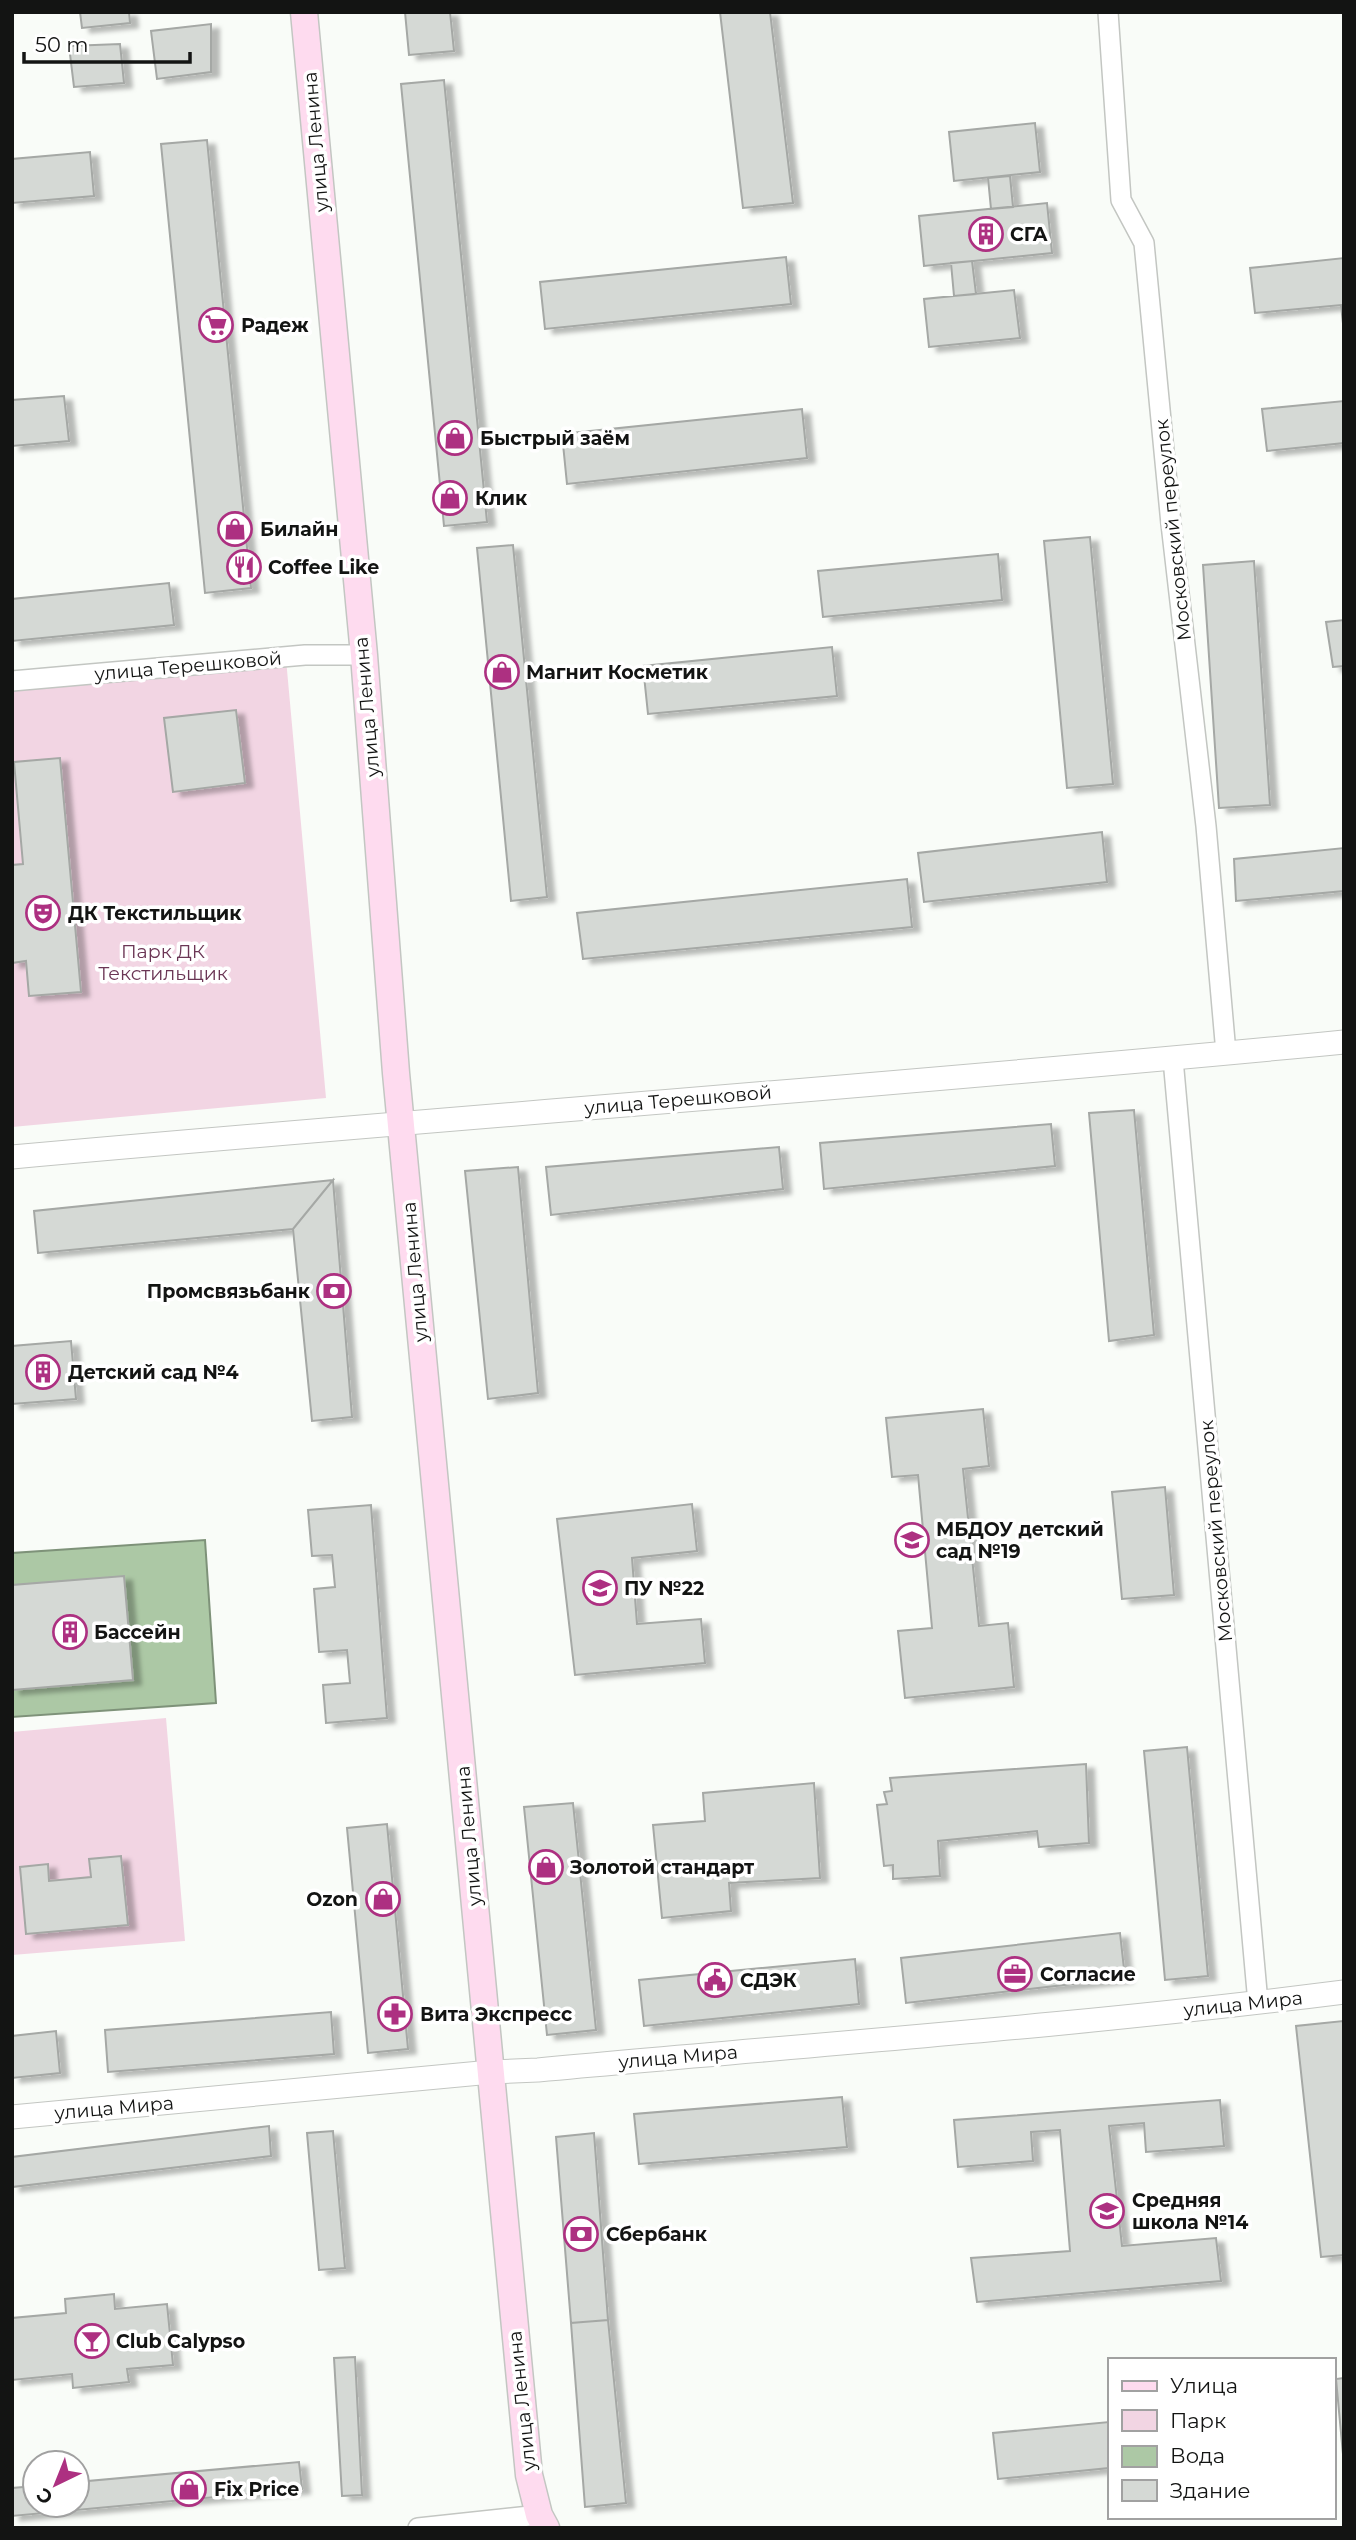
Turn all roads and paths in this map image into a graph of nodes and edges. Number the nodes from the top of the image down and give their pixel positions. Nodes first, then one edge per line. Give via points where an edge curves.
1 (304, 12) edge
2 (1108, 12) edge
3 (363, 654) junction
4 (12, 681) edge
5 (1344, 1042) edge
6 (1227, 1053) junction
7 (1173, 1059) junction
8 (402, 1122) junction
9 (12, 1157) edge
10 (1344, 1992) edge
11 (1258, 2003) junction
12 (491, 2072) junction
13 (12, 2118) edge
14 (543, 2521) edge
15 (418, 2528) edge

1 - 3 main road, улица Ленина
2 - 6 street, Московский переулок via 1121,200 1144,243
3 - 4 street, улица Терешковой
3 - 8 main road, улица Ленина
5 - 6 street, улица Терешковой
6 - 7 street, улица Терешковой
7 - 8 street, улица Терешковой
7 - 11 street, Московский переулок
8 - 9 street, улица Терешковой
8 - 12 main road, улица Ленина
10 - 11 street, улица Мира
11 - 12 street, улица Мира
12 - 13 street, улица Мира
12 - 14 main road, улица Ленина via 528,2475
14 - 15 street

